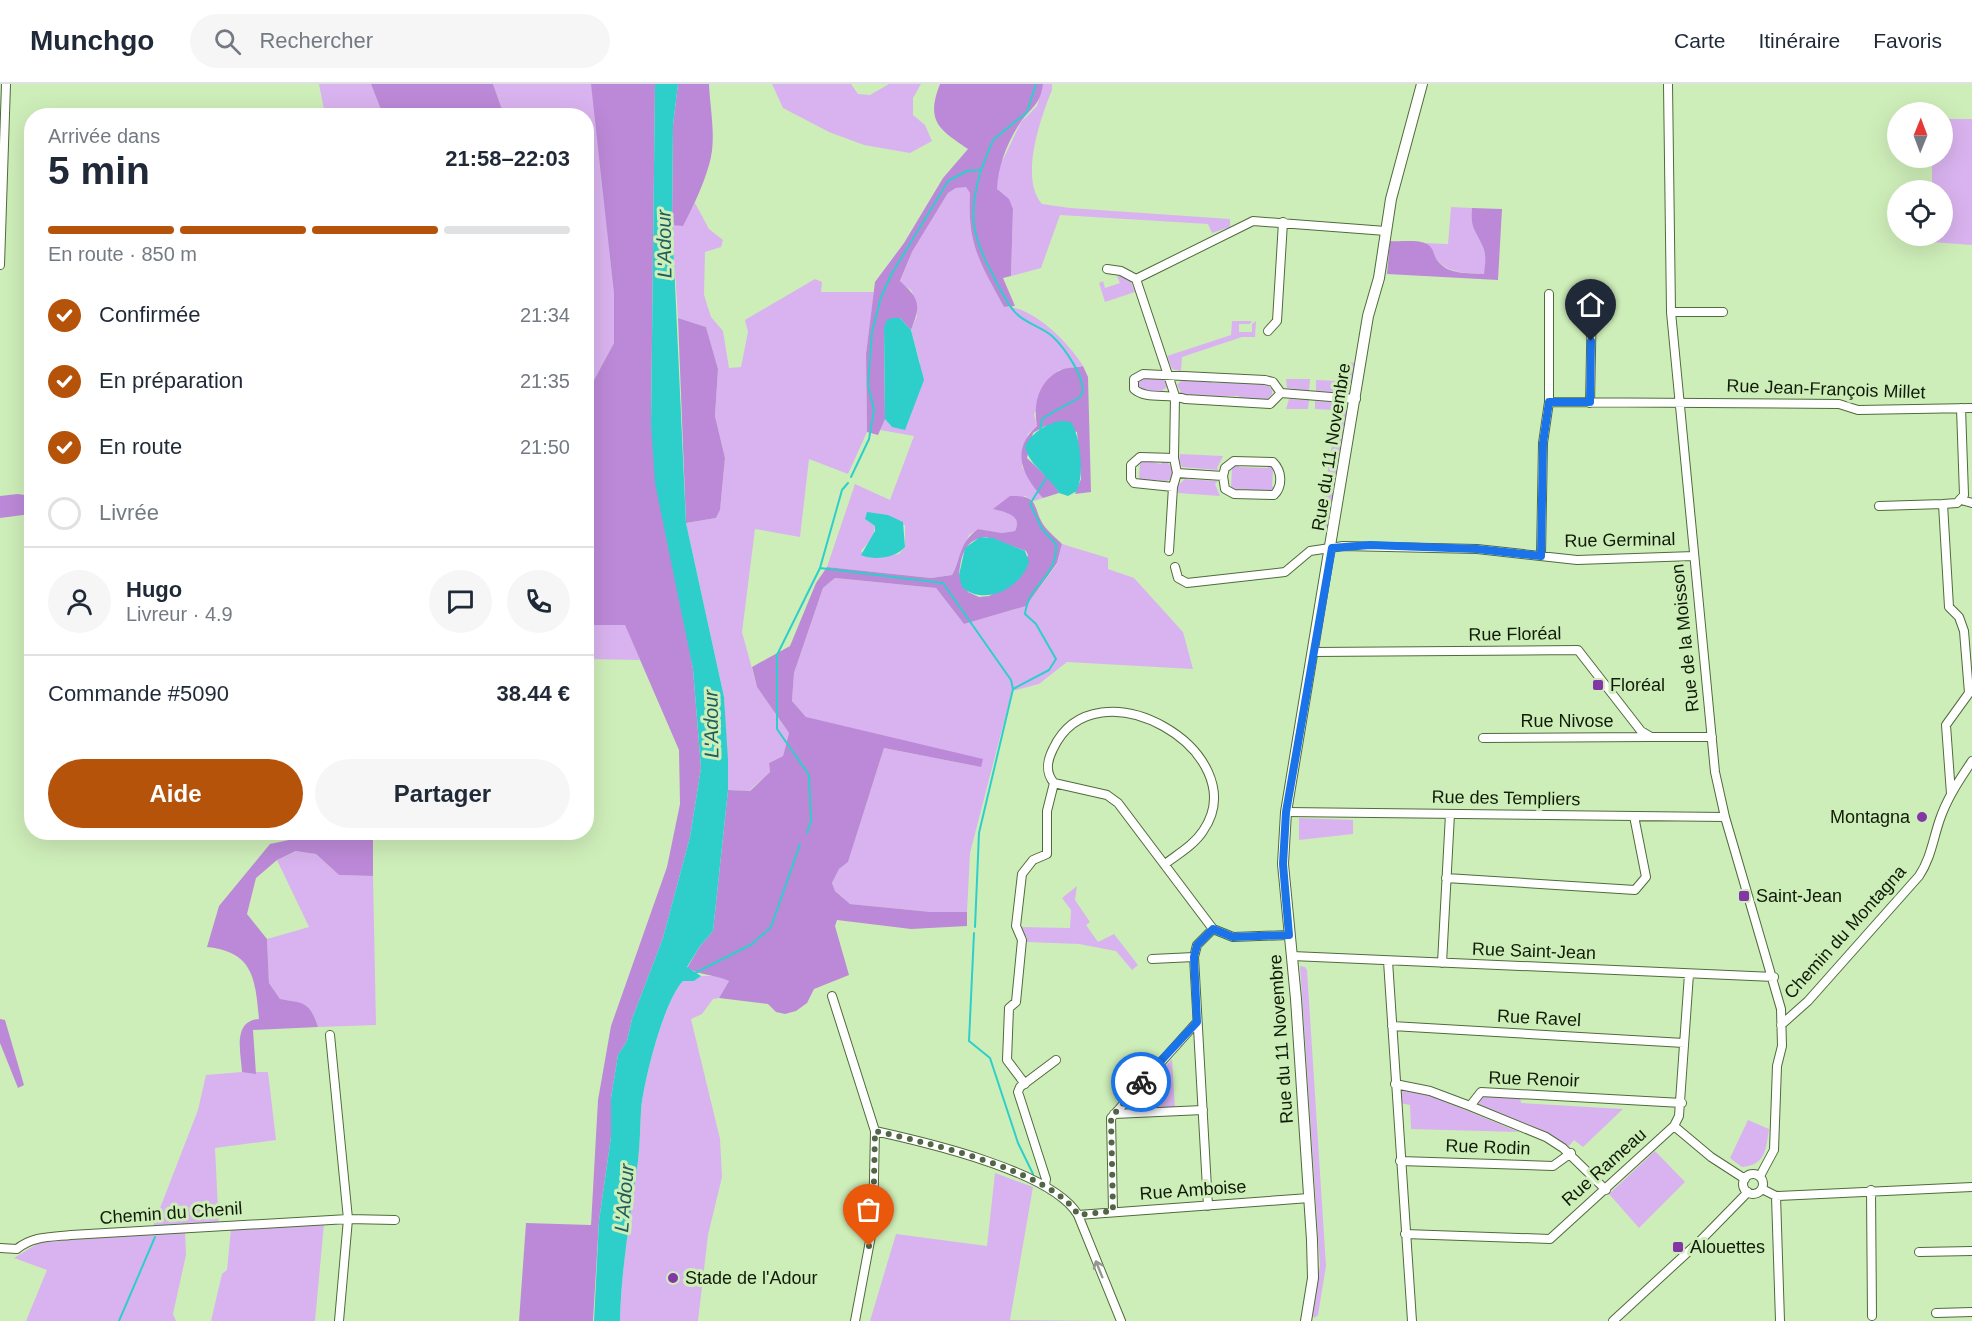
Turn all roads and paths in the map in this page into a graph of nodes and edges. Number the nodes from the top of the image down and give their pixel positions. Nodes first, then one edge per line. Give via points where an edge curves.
1 (6, 84) edge
2 (1422, 84) edge
3 (1668, 84) edge
4 (1283, 222) junction
5 (1386, 231) junction
6 (0, 265) edge
7 (1107, 269) dead end
8 (1136, 279) junction
9 (1549, 294) dead end
10 (1592, 300) dead end
11 (1671, 312) junction
12 (1723, 312) dead end
13 (1268, 331) dead end
14 (1170, 375) junction
15 (1281, 393) junction
16 (1175, 396) junction
17 (1356, 399) junction
18 (1549, 402) junction
19 (1590, 402) junction
20 (1679, 403) junction
21 (1961, 408) junction
22 (1972, 408) edge
23 (1174, 458) junction
24 (1177, 473) junction
25 (1223, 476) junction
26 (1173, 487) junction
27 (1961, 500) junction
28 (1972, 503) edge
29 (1943, 504) junction
30 (1879, 506) dead end
31 (1332, 548) junction
32 (1169, 550) dead end
33 (1541, 556) junction
34 (1694, 556) junction
35 (1175, 567) dead end
36 (1313, 652) junction
37 (1651, 737) junction
38 (1712, 737) junction
39 (1483, 738) dead end
40 (1972, 761) edge
41 (1054, 783) junction
42 (1951, 794) junction
43 (1286, 812) junction
44 (1449, 814) junction
45 (1634, 816) junction
46 (1725, 817) junction
47 (1165, 864) junction
48 (1446, 878) junction
49 (1213, 929) junction
50 (1289, 935) junction
51 (1292, 956) junction
52 (1194, 957) junction
53 (1152, 959) dead end
54 (1388, 961) junction
55 (1442, 963) junction
56 (1689, 974) junction
57 (1774, 977) junction
58 (832, 996) dead end
59 (1197, 1022) junction
60 (1781, 1025) junction
61 (1392, 1026) junction
62 (330, 1035) dead end
63 (1684, 1043) junction
64 (1056, 1060) dead end
65 (1024, 1084) junction
66 (1395, 1084) junction
67 (1682, 1103) junction
68 (1470, 1106) junction
69 (1203, 1110) junction
70 (1114, 1114) junction
71 (1674, 1126) junction
72 (875, 1131) junction
73 (1571, 1153) junction
74 (1400, 1161) junction
75 (1760, 1176) junction
76 (1745, 1179) junction
77 (1045, 1185) junction
78 (1972, 1187) edge
79 (1762, 1189) junction
80 (1606, 1190) junction
81 (1871, 1190) junction
82 (1748, 1192) junction
83 (1776, 1196) junction
84 (1309, 1198) junction
85 (1208, 1206) junction
86 (1113, 1211) junction
87 (1078, 1215) junction
88 (348, 1219) junction
89 (395, 1220) dead end
90 (1405, 1234) junction
91 (0, 1248) edge
92 (1972, 1251) edge
93 (1918, 1252) dead end
94 (1972, 1312) edge
95 (1936, 1313) dead end
96 (1872, 1316) dead end
97 (1954, 1317) edge
98 (339, 1321) edge
99 (855, 1321) edge
100 (1121, 1321) edge
101 (1306, 1321) edge
102 (1413, 1321) edge
103 (1613, 1321) edge
104 (1780, 1321) edge

1 - 6 street
2 - 5 street, Rue du 11 Novembre
3 - 11 street, Rue de la Moisson
4 - 5 street
4 - 8 street via 1253,220
4 - 13 street via 1277,321
5 - 17 street, Rue du 11 Novembre
7 - 8 street
8 - 14 street
9 - 18 street
10 - 19 street
11 - 12 street
11 - 20 street, Rue de la Moisson
14 - 15 street via 1265,380 1273,382
14 - 16 street
14 - 16 street via 1137,375 1134,389 1141,394
15 - 16 street via 1270,404
15 - 17 street
16 - 23 street
17 - 31 street, Rue du 11 Novembre
18 - 19 street, Rue Jean-François Millet
18 - 33 street via 1543,443
19 - 20 street, Rue Jean-François Millet
20 - 21 street, Rue Jean-François Millet via 1839,404 1858,410
20 - 34 street, Rue de la Moisson
21 - 22 street, Rue Jean-François Millet
21 - 27 street
23 - 24 street
23 - 26 street via 1140,457 1131,465 1134,483
24 - 25 street
24 - 26 street
25 - 25 street via 1225,468 1234,461 1273,462 1280,472 1280,485 1274,495 1234,494 1225,489
26 - 32 street
27 - 28 street
27 - 29 street
29 - 30 street
29 - 42 street via 1949,607 1959,617 1964,631 1969,693 1946,725
31 - 33 street, Rue Germinal via 1370,545 1477,549
31 - 35 street, Rue Germinal via 1310,551 1285,572 1187,583 1179,578
31 - 36 street, Rue du 11 Novembre
33 - 34 street, Rue Germinal via 1576,560
34 - 38 street, Rue de la Moisson
36 - 37 street, Rue Floréal via 1578,650 1641,731
36 - 43 street, Rue du 11 Novembre
37 - 38 street
37 - 39 street, Rue Nivose
38 - 46 street, Rue de la Moisson
40 - 42 street, Chemin du Montagna
41 - 47 street via 1107,795 1118,803
41 - 47 street via 1047,767 1057,740 1071,724 1089,713 1121,712 1144,718 1187,743 1212,777 1212,810 1204,830
41 - 65 street via 1047,811 1047,854 1033,860 1022,874 1016,926 1022,940 1016,1002 1009,1008 1007,1060
42 - 60 street, Chemin du Montagna via 1928,863 1919,876 1808,1002
43 - 44 street, Rue des Templiers
43 - 50 street, Rue du 11 Novembre via 1283,864
44 - 45 street, Rue des Templiers
44 - 48 street
45 - 46 street, Rue des Templiers
45 - 48 street via 1646,877 1635,890
46 - 57 street, Rue de la Moisson
47 - 49 street
48 - 55 street
49 - 50 street via 1233,937
49 - 52 street via 1197,945
50 - 51 street, Rue du 11 Novembre
51 - 54 street, Rue Saint-Jean
51 - 84 street, Rue du 11 Novembre
52 - 53 street
52 - 59 street
54 - 55 street, Rue Saint-Jean
54 - 61 street
55 - 56 street, Rue Saint-Jean
56 - 57 street, Rue Saint-Jean
56 - 63 street, Rue Rameau
57 - 60 street, Rue de la Moisson
58 - 72 street
59 - 69 street
59 - 70 street
60 - 75 street, Rue de la Moisson via 1774,1150
61 - 63 street, Rue Ravel
61 - 66 street
62 - 88 street
63 - 67 street, Rue Rameau
64 - 65 street
65 - 77 street via 1019,1096
66 - 68 street, Rue Renoir via 1430,1091
66 - 74 street
67 - 68 street, Rue Renoir via 1481,1092
67 - 71 street, Rue Rameau
68 - 73 street via 1546,1137
69 - 70 street
69 - 85 street
70 - 86 street
71 - 76 street
71 - 80 street, Rue Rameau
72 - 77 street via 920,1141
72 - 99 street via 873,1225
73 - 74 street, Rue Rodin via 1553,1166
73 - 80 street
74 - 90 street
75 - 76 street via 1750,1174
75 - 79 street
76 - 82 street via 1743,1185
77 - 87 street
78 - 81 street
79 - 82 street via 1754,1194
79 - 83 street
80 - 90 street, Rue Rameau via 1550,1239
81 - 83 street
81 - 96 street
82 - 103 street
83 - 104 street
84 - 85 street, Rue Amboise
84 - 101 street, Rue du 11 Novembre via 1313,1278
85 - 86 street, Rue Amboise
86 - 87 street, Rue Amboise
100 -> 87 street
88 - 89 street, Chemin du Chenil
88 - 91 street, Chemin du Chenil via 71,1235 35,1239 9,1251
88 - 98 street
90 - 102 street
92 - 93 street
94 - 97 street
95 - 97 street

